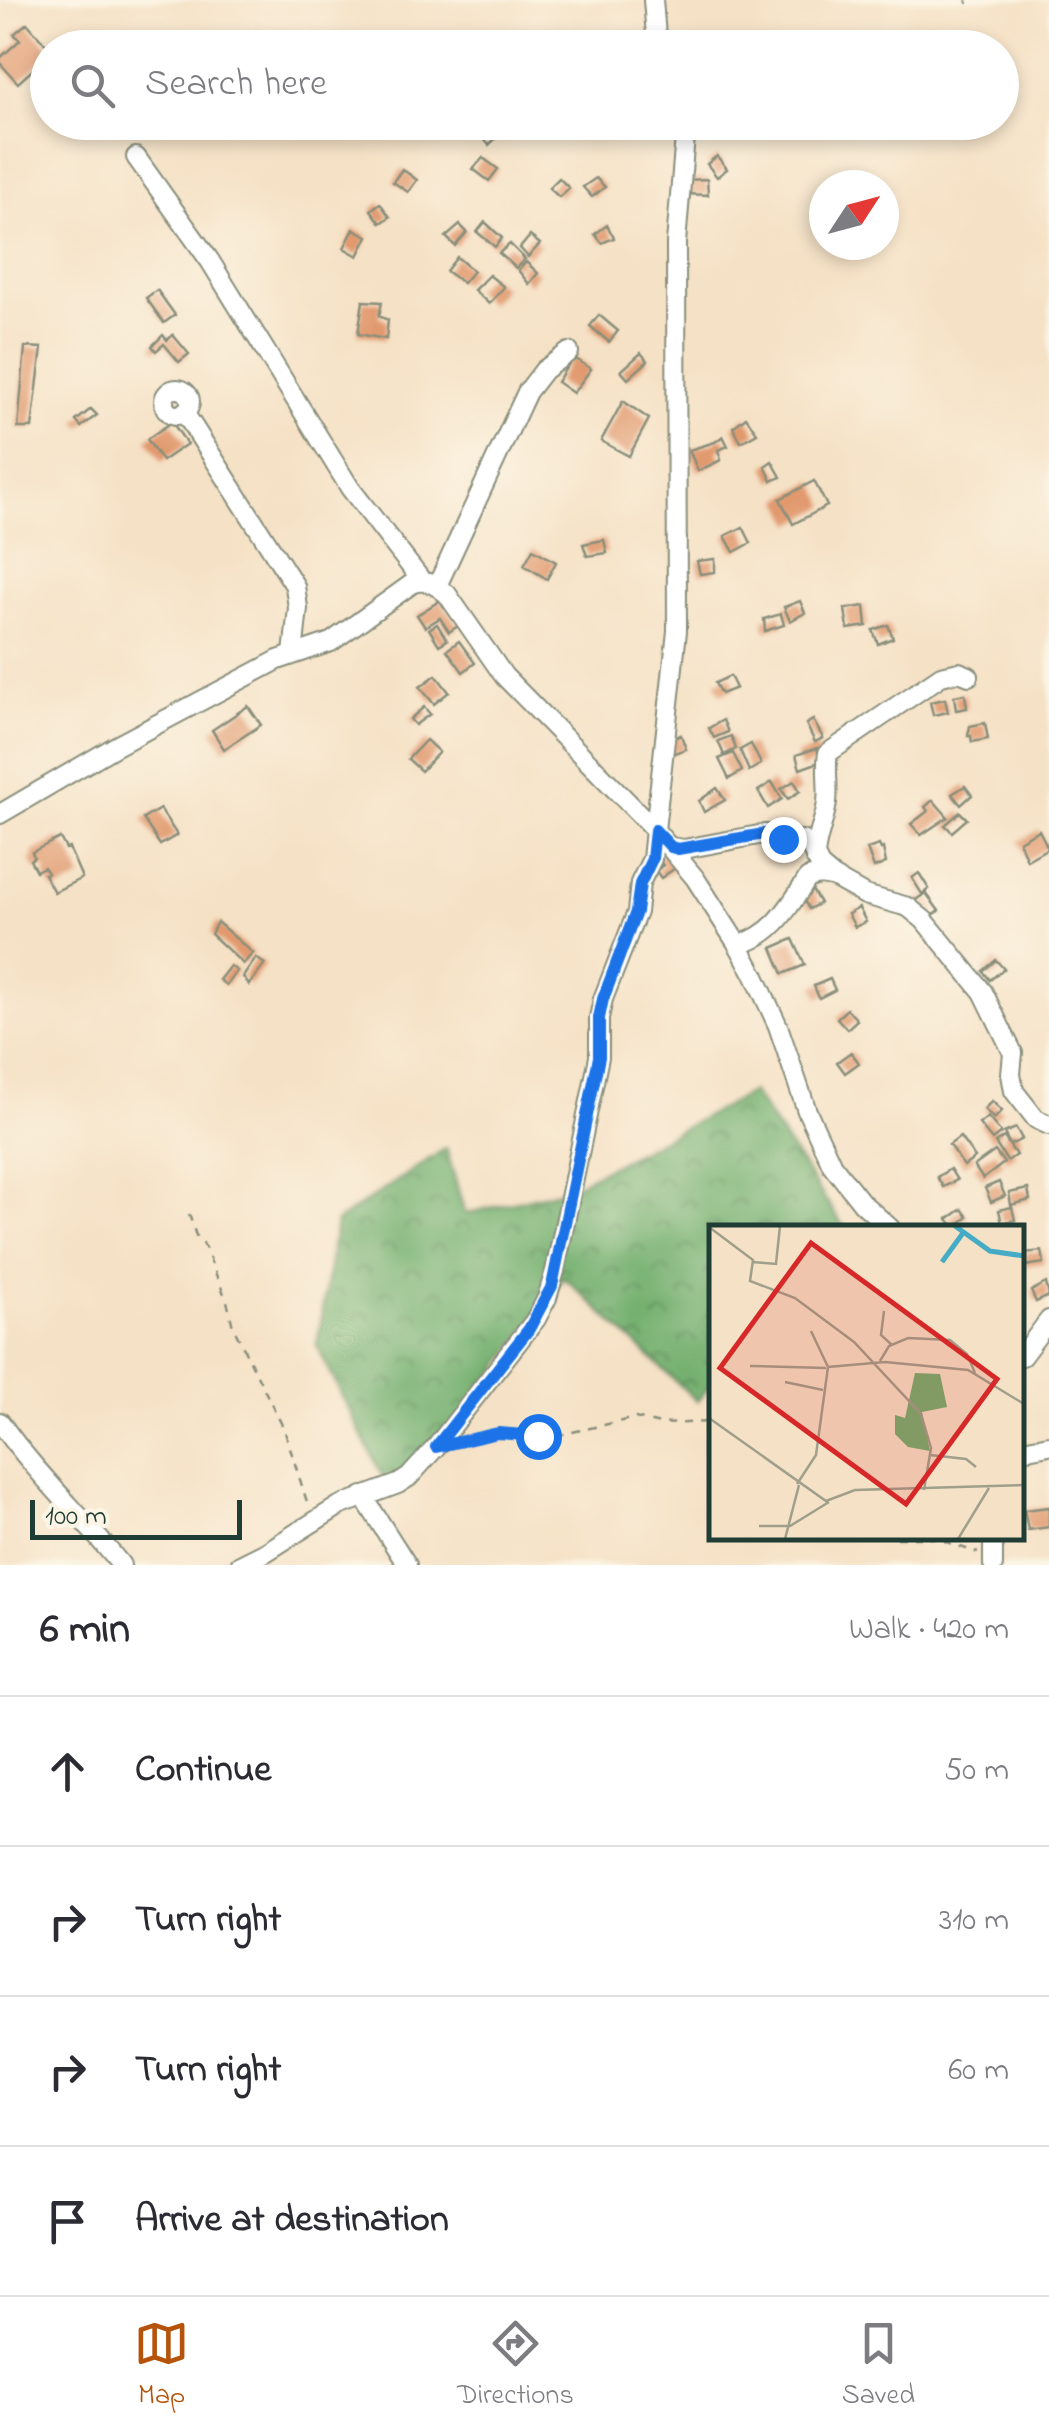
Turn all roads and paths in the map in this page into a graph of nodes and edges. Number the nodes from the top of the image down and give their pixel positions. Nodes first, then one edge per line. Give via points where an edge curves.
1 (653, 0) edge
2 (656, 30) edge
3 (685, 140) edge
4 (136, 157) dead end
5 (569, 352) dead end
6 (184, 412) dead end
7 (429, 583) junction
8 (293, 654) junction
9 (969, 676) dead end
10 (0, 814) edge
11 (655, 830) junction
12 (671, 847) junction
13 (815, 858) junction
14 (833, 877) junction
15 (738, 945) junction
16 (1049, 1125) edge
17 (189, 1214) dead end
18 (886, 1225) edge
19 (1046, 1323) edge
20 (1024, 1338) edge
21 (1024, 1353) edge
22 (0, 1422) edge
23 (709, 1422) edge
24 (1049, 1445) edge
25 (436, 1447) junction
26 (1024, 1450) edge
27 (363, 1496) junction
28 (318, 1518) junction
29 (943, 1540) edge
30 (993, 1553) edge
31 (121, 1565) edge
32 (240, 1565) edge
33 (407, 1565) edge

1 - 2 street
3 - 11 street via 676,262 676,631
4 - 7 street via 210,261 350,488
5 - 7 street via 526,392
6 - 8 street via 294,586
7 - 8 street via 406,587 331,642
7 - 11 street via 446,594 504,676
8 - 10 street
9 - 13 street via 941,676 828,753 828,799
11 - 12 street
11 - 25 street via 636,912 603,999 599,1057 552,1286 529,1329
12 - 13 street via 776,834 806,841
12 - 15 street
13 - 14 street
14 - 15 street via 808,878 764,934
14 - 16 street via 924,920 983,992 1014,1053 1014,1091
15 - 18 street via 832,1165
17 - 28 path
19 - 20 street
19 - 21 street
22 - 31 street
23 - 25 path via 635,1418 554,1436 498,1433
24 - 26 street
25 - 27 street via 409,1476
27 - 28 street
27 - 33 street
28 - 32 street
29 - 30 path

